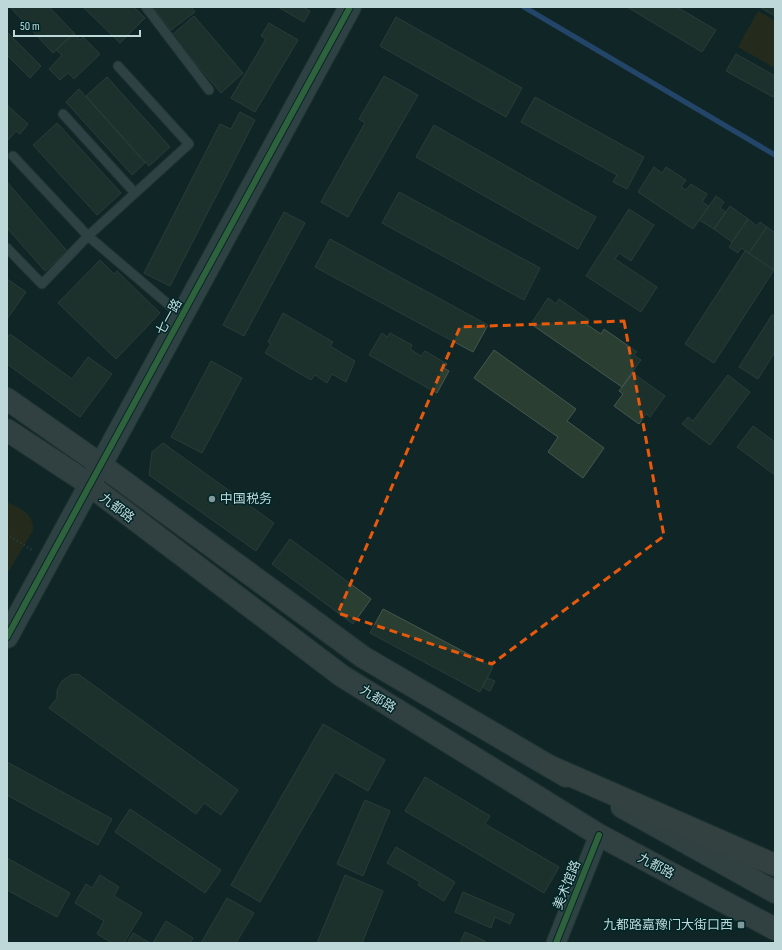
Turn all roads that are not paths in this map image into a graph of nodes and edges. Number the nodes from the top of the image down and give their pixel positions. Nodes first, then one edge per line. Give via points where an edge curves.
1 (146, 7) edge
2 (350, 7) edge
3 (118, 66) dead end
4 (209, 90) dead end
5 (63, 114) dead end
6 (13, 156) dead end
7 (135, 193) junction
8 (88, 236) junction
9 (7, 248) edge
10 (182, 316) junction
11 (7, 399) edge
12 (7, 430) edge
13 (100, 466) junction
14 (89, 487) junction
15 (7, 637) edge
16 (549, 766) junction
17 (599, 835) junction
18 (775, 865) edge
19 (775, 892) edge
20 (775, 929) edge
21 (556, 943) edge

1 - 4 lane
2 - 10 street, 七一路
3 - 7 lane via 189,144
5 - 7 lane
6 - 8 lane
7 - 8 lane
8 - 9 lane via 42,284
8 - 10 lane
10 - 13 street, 七一路
11 - 13 main road, 九都路
12 - 14 main road, 九都路 via 80,478
13 - 14 street, 七一路
13 - 16 main road, 九都路 via 362,657
14 - 15 street, 七一路
14 - 17 main road, 九都路 via 342,676
16 - 18 highway
16 - 19 main road, 九都路
17 - 20 main road, 九都路
17 - 21 street, 美术馆路

